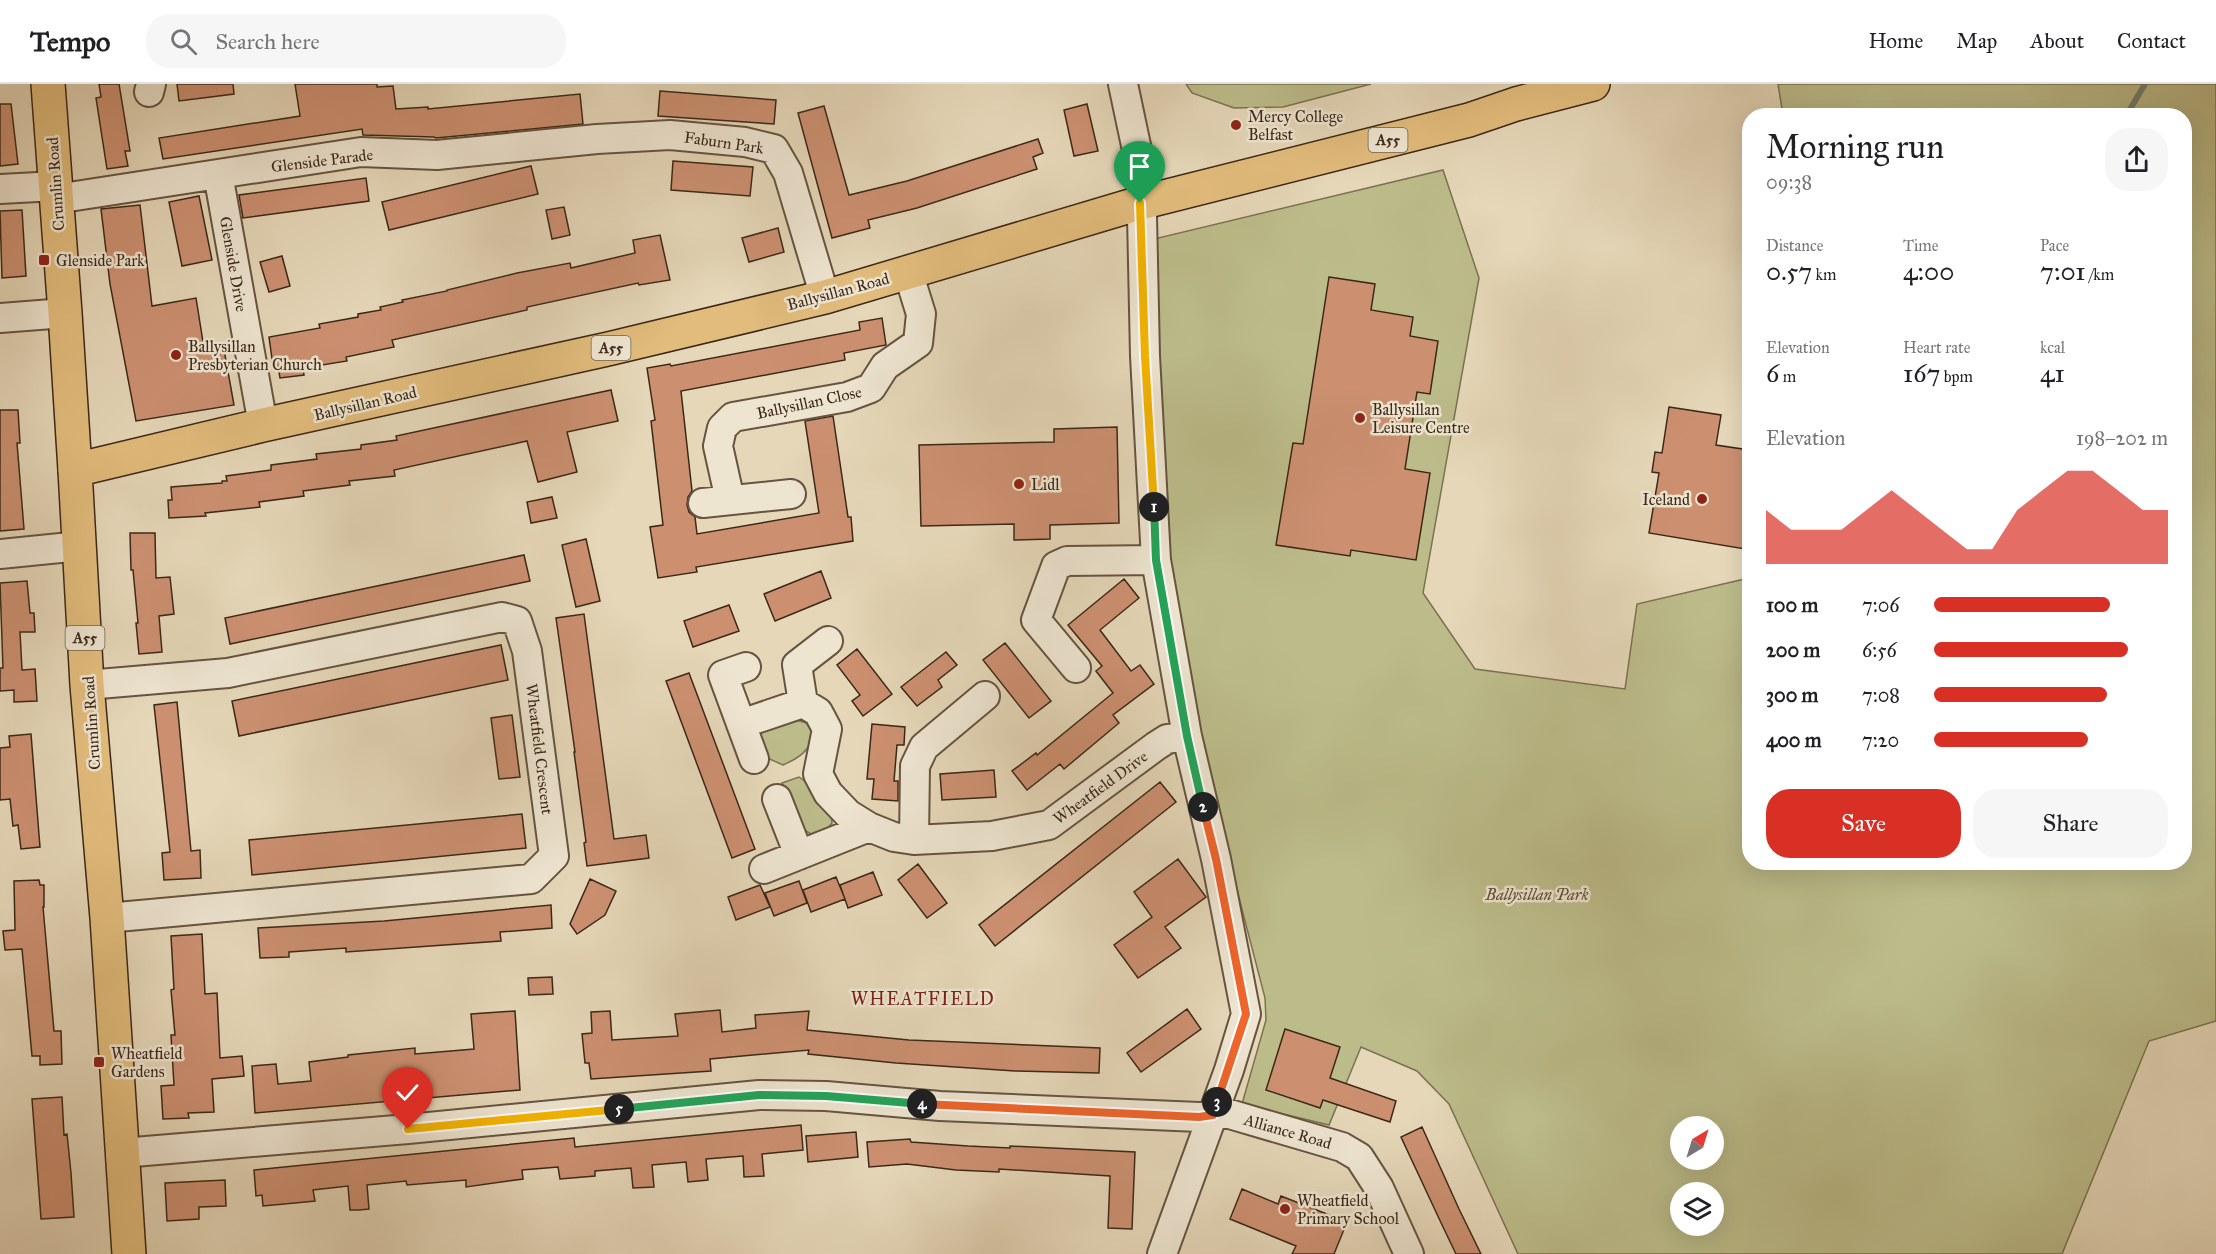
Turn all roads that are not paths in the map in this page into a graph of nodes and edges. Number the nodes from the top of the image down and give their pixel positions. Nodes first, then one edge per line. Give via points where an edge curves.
1 (48, 84) edge
2 (1123, 84) edge
3 (1593, 84) edge
4 (624, 136) joint
5 (218, 174) junction
6 (0, 189) edge
7 (56, 192) junction
8 (1140, 203) junction
9 (908, 272) junction
10 (825, 297) junction
11 (66, 313) junction
12 (0, 318) edge
13 (263, 425) junction
14 (75, 470) junction
15 (791, 494) dead end
16 (80, 546) junction
17 (0, 554) edge
18 (1156, 560) junction
19 (828, 641) dead end
20 (746, 667) dead end
21 (1076, 668) dead end
22 (87, 685) junction
23 (985, 696) dead end
24 (803, 704) junction
25 (741, 724) junction
26 (1187, 736) junction
27 (754, 759) dead end
28 (777, 799) dead end
29 (869, 828) junction
30 (914, 840) junction
31 (799, 855) junction
32 (764, 869) dead end
33 (107, 918) junction
34 (1213, 1115) junction
35 (122, 1153) junction
36 (129, 1254) edge
37 (1162, 1254) edge
38 (1409, 1254) edge

1 - 7 main road, Crumlin Road
2 - 8 street via 1141,169
3 - 8 main road, Ballysillan Road / A55 via 1469,120
4 - 5 street, Glenside Parade via 437,155 361,152
4 - 10 street, Faburn Park via 670,135 745,142 774,149 788,173
5 - 7 street, Glenside Parade
5 - 13 street, Glenside Drive
6 - 7 street
7 - 11 main road, Crumlin Road
8 - 9 main road, Ballysillan Road / A55
8 - 18 street
9 - 10 main road, Ballysillan Road / A55
9 - 15 street, Ballysillan Close via 921,314 918,343 885,366 871,388 848,397 733,417 722,428 716,502
10 - 13 main road, Ballysillan Road / A55
11 - 12 street
11 - 14 main road, Crumlin Road
13 - 14 main road, Ballysillan Road / A55
14 - 16 main road, Crumlin Road / A55
16 - 17 street
16 - 22 main road, Crumlin Road / A55
18 - 21 street via 1068,561 1056,566 1036,620
18 - 26 street
19 - 24 street via 797,665
20 - 25 street via 723,675
22 - 33 main road, Crumlin Road / A55
22 - 33 street, Wheatfield Crescent via 228,673 502,617 517,621 527,651 554,856 531,879
23 - 30 street via 924,747 915,766
24 - 25 street
24 - 29 street, Wheatfield Drive via 818,712 827,729 818,774 828,793
25 - 27 street
26 - 30 street, Wheatfield Drive via 1167,739 1156,746 1049,825 992,836
26 - 34 street via 1246,1014
28 - 31 street
29 - 30 street, Wheatfield Drive
29 - 31 street
31 - 32 street
33 - 35 main road, Crumlin Road / A55
34 - 35 street via 940,1106 826,1096 759,1095
34 - 37 street
34 - 38 street, Alliance Road via 1226,1113 1342,1147 1359,1157 1380,1188
35 - 36 main road, Crumlin Road / A55

